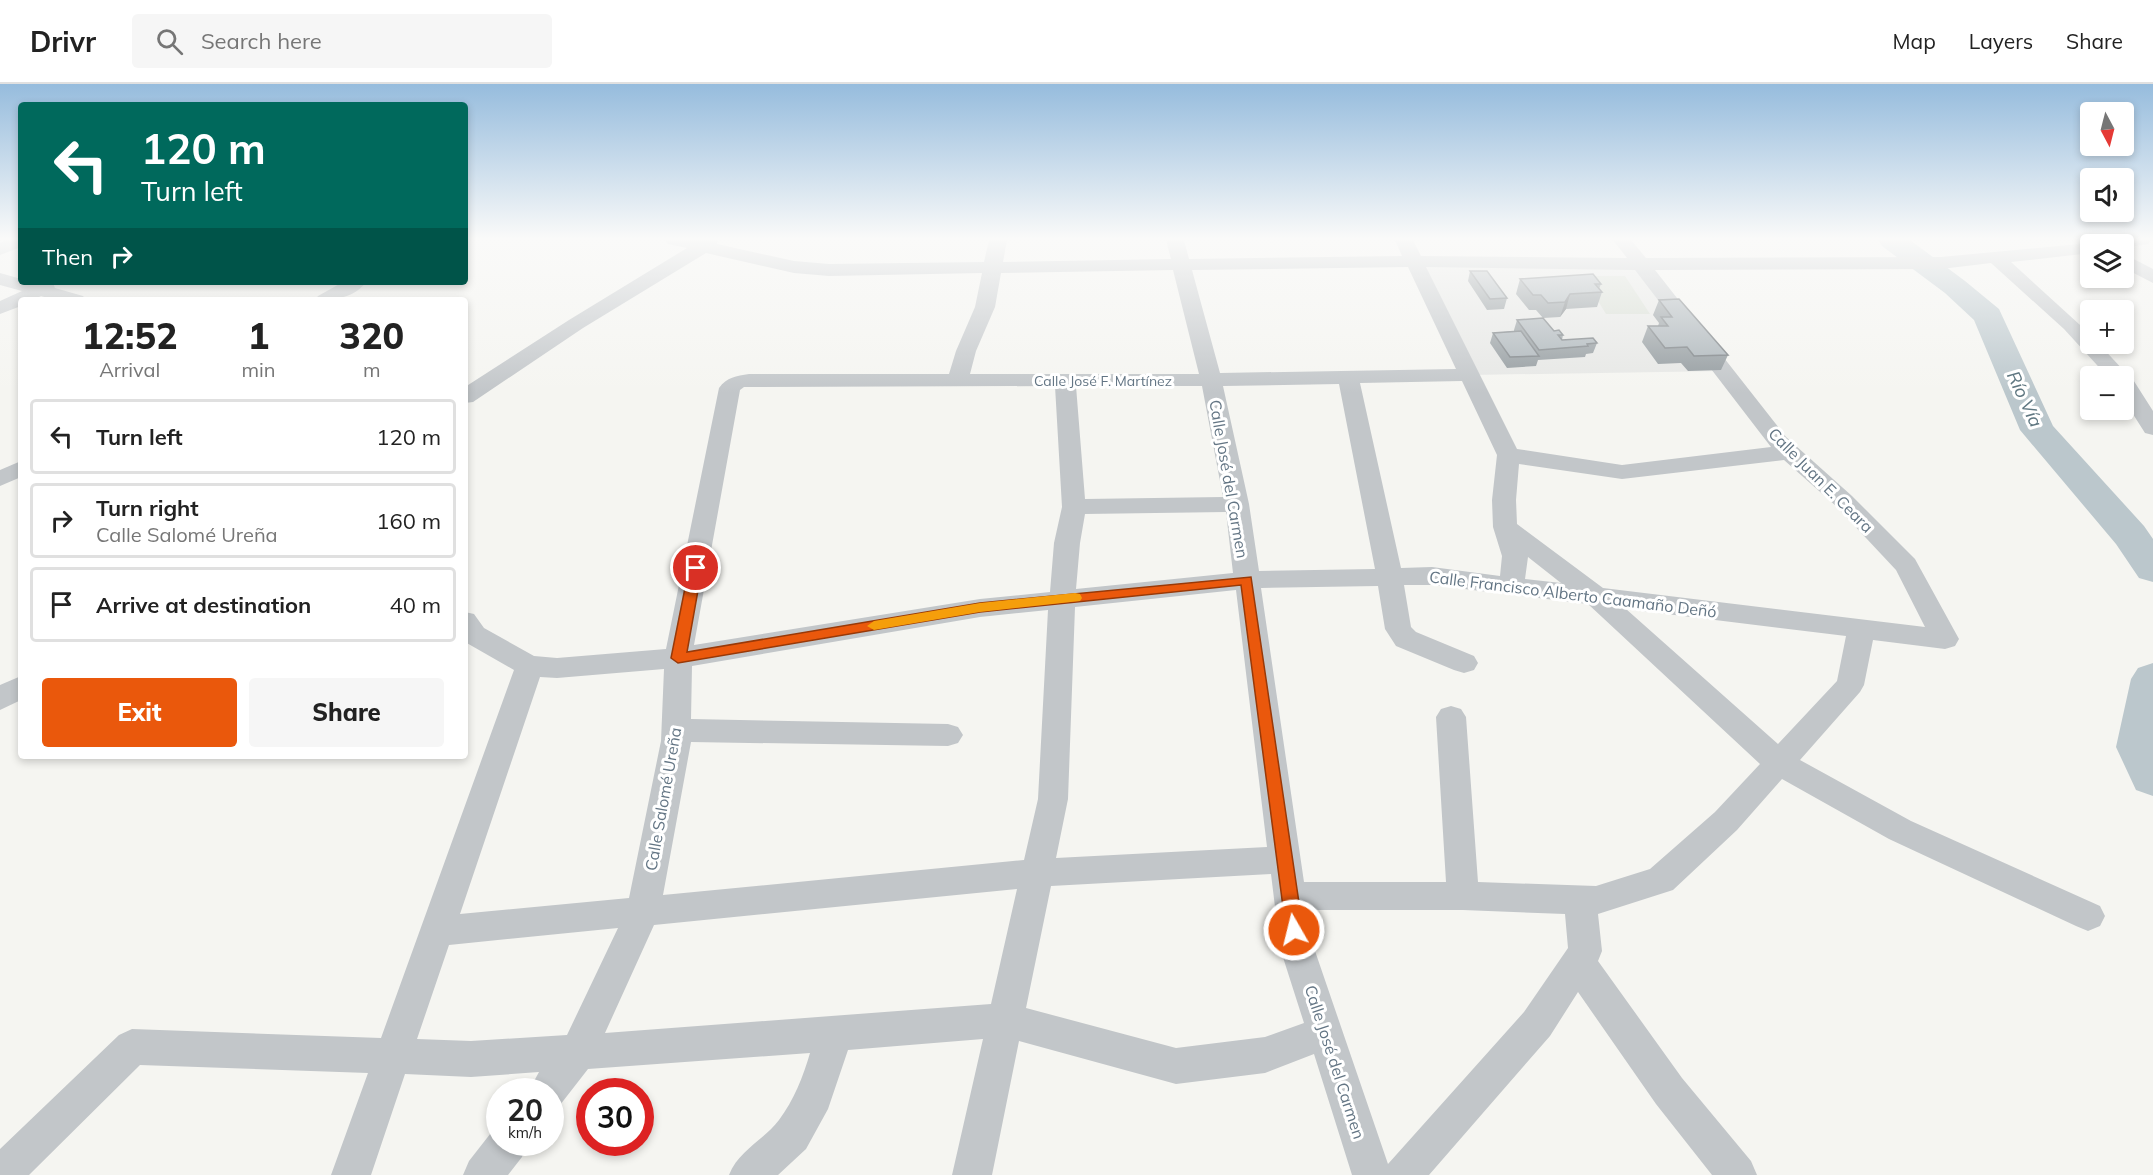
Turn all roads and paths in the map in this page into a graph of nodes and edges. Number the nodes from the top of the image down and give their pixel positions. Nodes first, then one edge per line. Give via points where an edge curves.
1 (630, 291) edge
2 (989, 291) edge
3 (1188, 291) edge
4 (1428, 291) edge
5 (1661, 291) edge
6 (2033, 291) edge
7 (18, 300) edge
8 (0, 308) edge
9 (2109, 366) edge
10 (1470, 375) junction
11 (1348, 378) junction
12 (1211, 380) junction
13 (957, 381) junction
14 (1065, 381) junction
15 (737, 382) joint
16 (468, 395) edge
17 (2134, 399) edge
18 (2153, 428) edge
19 (1790, 452) junction
20 (1508, 455) junction
21 (1237, 504) junction
22 (1074, 507) junction
23 (1505, 527) junction
24 (1390, 577) junction
25 (1246, 580) junction
26 (1510, 585) junction
27 (1593, 594) junction
28 (1062, 599) junction
29 (468, 626) edge
30 (1861, 629) junction
31 (1945, 639) joint
32 (678, 658) junction
33 (1464, 663) dead end
34 (530, 666) junction
35 (18, 688) edge
36 (0, 699) edge
37 (1451, 717) dead end
38 (677, 730) junction
39 (948, 735) dead end
40 (1779, 763) junction
41 (1284, 860) junction
42 (1038, 873) junction
43 (1289, 896) junction
44 (1463, 896) junction
45 (1580, 899) junction
46 (643, 911) junction
47 (2088, 916) dead end
48 (438, 931) junction
49 (1578, 962) junction
50 (1006, 1020) junction
51 (1325, 1033) junction
52 (835, 1034) junction
53 (578, 1052) junction
54 (393, 1056) junction
55 (558, 1078) edge
56 (498, 1156) edge
57 (1, 1175) edge
58 (351, 1175) edge
59 (483, 1175) edge
60 (749, 1175) edge
61 (972, 1175) edge
62 (1372, 1175) edge
63 (1403, 1175) edge
64 (1737, 1175) edge

1 - 16 street
2 - 13 street
3 - 12 street, Calle José del Carmen
4 - 10 street
5 - 19 street, Calle Juan E. Ceara via 1778,442
6 - 9 street
7 - 8 street
10 - 11 street, Calle José F. Martínez
10 - 20 street
11 - 12 street, Calle José F. Martínez
11 - 24 street
12 - 14 street, Calle José F. Martínez
12 - 21 street, Calle José del Carmen
13 - 14 street, Calle José F. Martínez
13 - 15 street, Calle José F. Martínez
14 - 22 street
15 - 32 street, Calle Salomé Ureña via 730,388
17 - 18 street
19 - 20 street via 1622,472
19 - 31 street, Calle Juan E. Ceara via 1906,566
20 - 23 street
21 - 22 street
21 - 25 street, Calle José del Carmen
22 - 28 street
23 - 26 street via 1516,552 1517,568
23 - 27 street
24 - 25 street, Calle Francisco Alberto Caamaño Deñó
24 - 26 street, Calle Francisco Alberto Caamaño Deñó via 1432,576
24 - 33 street via 1398,629 1406,639
25 - 28 street, Calle Francisco Alberto Caamaño Deñó
25 - 41 street, Calle José del Carmen
26 - 27 street, Calle Francisco Alberto Caamaño Deñó
27 - 30 street, Calle Francisco Alberto Caamaño Deñó
27 - 40 street
28 - 32 street, Calle Francisco Alberto Caamaño Deñó via 980,608
28 - 42 street via 1053,799
29 - 34 street, Calle Francisco Alberto Caamaño Deñó via 474,635
30 - 31 street, Calle Francisco Alberto Caamaño Deñó
30 - 40 street via 1850,685
32 - 34 street, Calle Francisco Alberto Caamaño Deñó via 557,668
32 - 38 street, Calle Salomé Ureña
34 - 48 street
35 - 36 street
37 - 44 street
38 - 39 street
38 - 46 street, Calle Salomé Ureña
40 - 45 street via 1726,821 1661,880 1596,900
40 - 47 street via 1900,830
41 - 42 street
41 - 43 street, Calle José del Carmen
42 - 46 street
42 - 50 street
43 - 44 street
43 - 51 street, Calle José del Carmen via 1297,948
44 - 45 street
45 - 49 street via 1585,951
46 - 48 street
46 - 53 street, Calle Salomé Ureña
48 - 54 street
49 - 63 street via 1537,1024
49 - 64 street via 1669,1091
50 - 51 street via 1176,1066 1265,1055
50 - 52 street
50 - 61 street
51 - 62 street, Calle José del Carmen
52 - 53 street
52 - 60 street via 815,1096 792,1135
53 - 54 street via 471,1059
53 - 55 street, Calle Salomé Ureña
54 - 57 street via 132,1047
54 - 58 street
56 - 59 street

